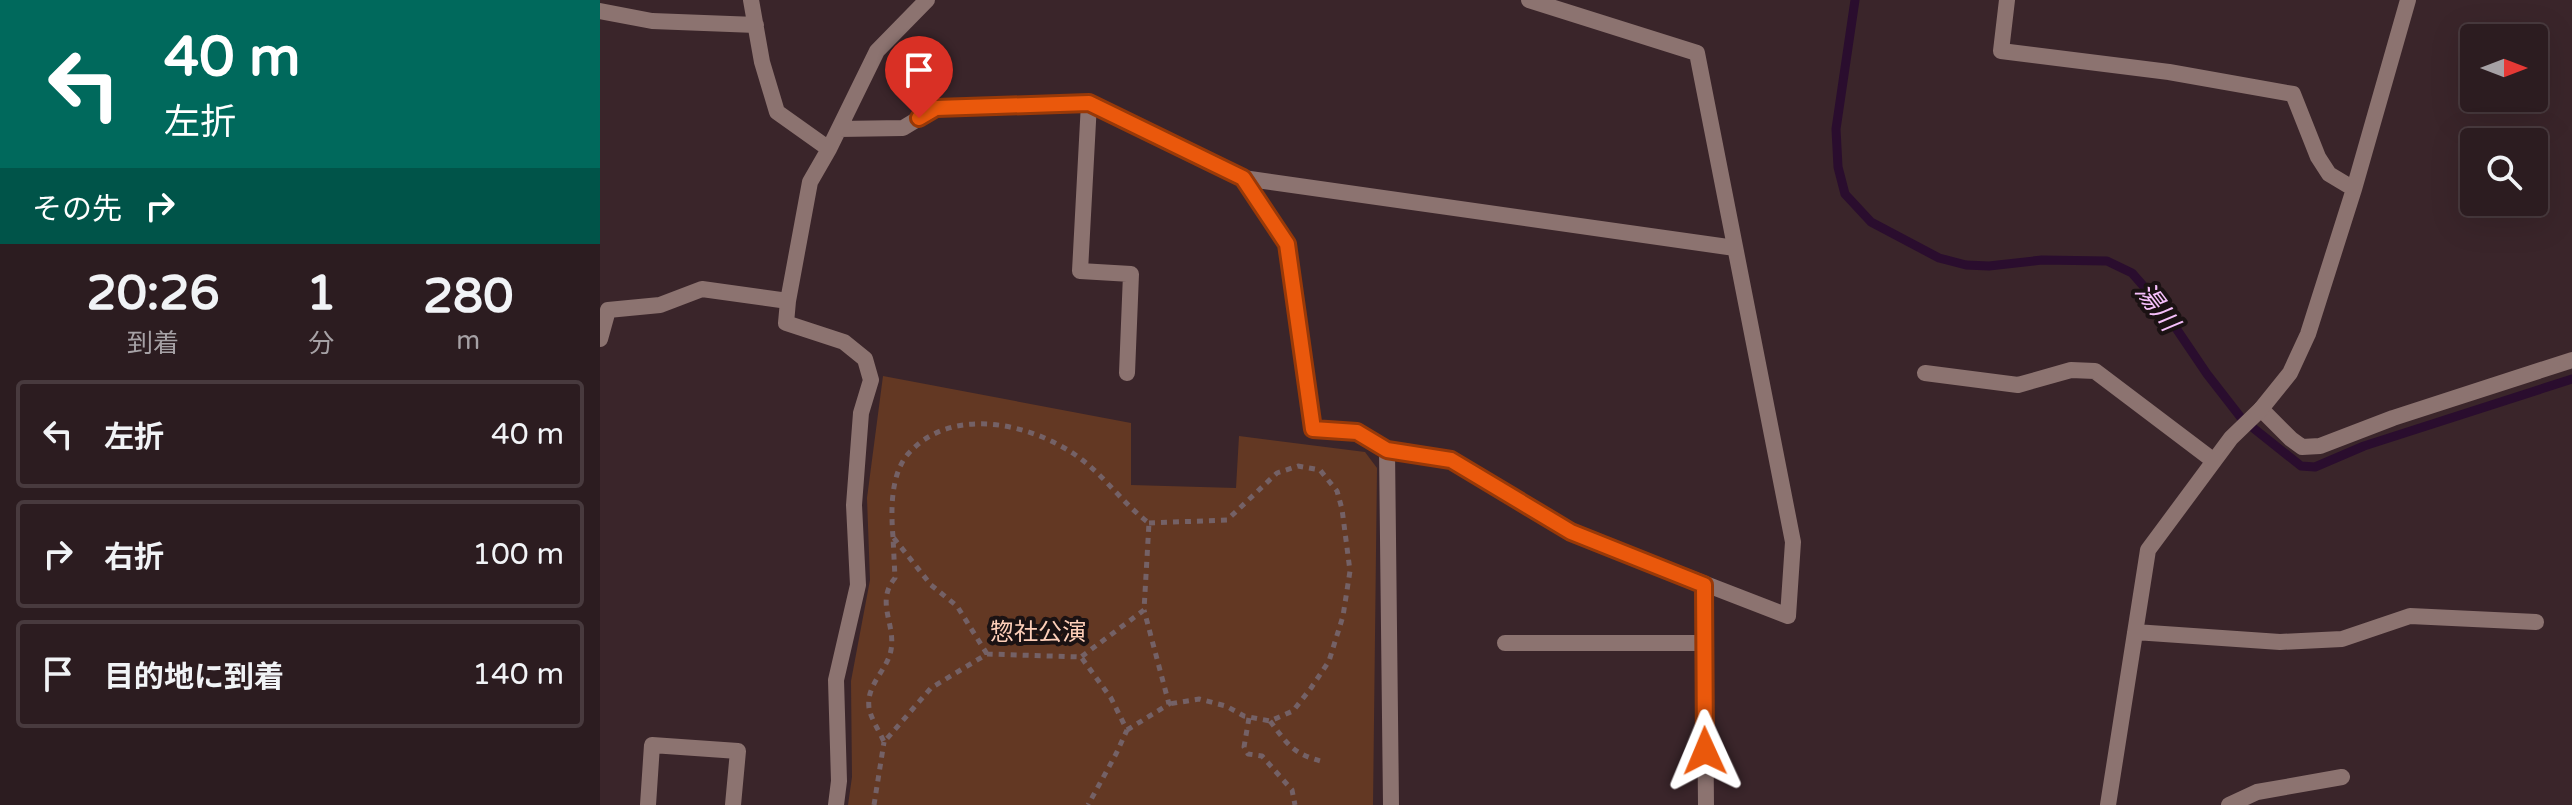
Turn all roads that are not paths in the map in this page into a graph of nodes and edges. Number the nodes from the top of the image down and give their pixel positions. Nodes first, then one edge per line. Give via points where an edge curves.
1 (751, 0) edge
2 (927, 0) edge
3 (1529, 0) edge
4 (2007, 0) edge
5 (2408, 0) edge
6 (600, 11) edge
7 (756, 25) junction
8 (1089, 103) junction
9 (839, 129) junction
10 (829, 149) junction
11 (1243, 178) junction
12 (2354, 189) junction
13 (1735, 248) junction
14 (788, 301) junction
15 (604, 309) edge
16 (600, 339) edge
17 (2572, 360) edge
18 (1127, 373) dead end
19 (1925, 373) dead end
20 (2261, 409) junction
21 (1387, 450) junction
22 (2214, 461) junction
23 (1704, 585) junction
24 (2536, 622) dead end
25 (2135, 632) junction
26 (1505, 643) dead end
27 (1703, 643) junction
28 (2342, 777) dead end
29 (648, 805) edge
30 (733, 805) edge
31 (836, 805) edge
32 (1391, 805) edge
33 (1706, 805) edge
34 (2108, 805) edge
35 (2229, 805) edge

1 - 7 street
2 - 9 street via 877,51
3 - 13 street via 1697,53
4 - 12 street via 2001,51 2293,94 2318,157 2329,174
5 - 12 street
6 - 7 street via 652,21
7 - 10 street via 777,112
8 - 9 street via 936,108 903,128
8 - 11 street
8 - 18 street via 1080,271 1131,274
9 - 10 street
10 - 14 street via 810,182
11 - 13 street
11 - 21 street via 1287,244 1313,429 1357,432
12 - 20 street via 2308,334 2290,373
13 - 23 street via 1793,542 1788,616
14 - 15 street via 702,289 660,305
14 - 31 street via 786,323 844,342 865,359 871,380 861,413 854,505 858,585 836,680
15 - 16 street
17 - 20 street via 2320,446 2302,447
19 - 22 street via 2018,385 2071,370 2095,371
20 - 22 street
21 - 23 street via 1451,460 1571,532
21 - 32 street
22 - 25 street via 2148,550
23 - 27 street
24 - 25 street via 2410,616 2342,639 2280,642
25 - 34 street
26 - 27 street
27 - 33 street
28 - 35 street via 2257,792
29 - 30 street via 652,745 738,751

